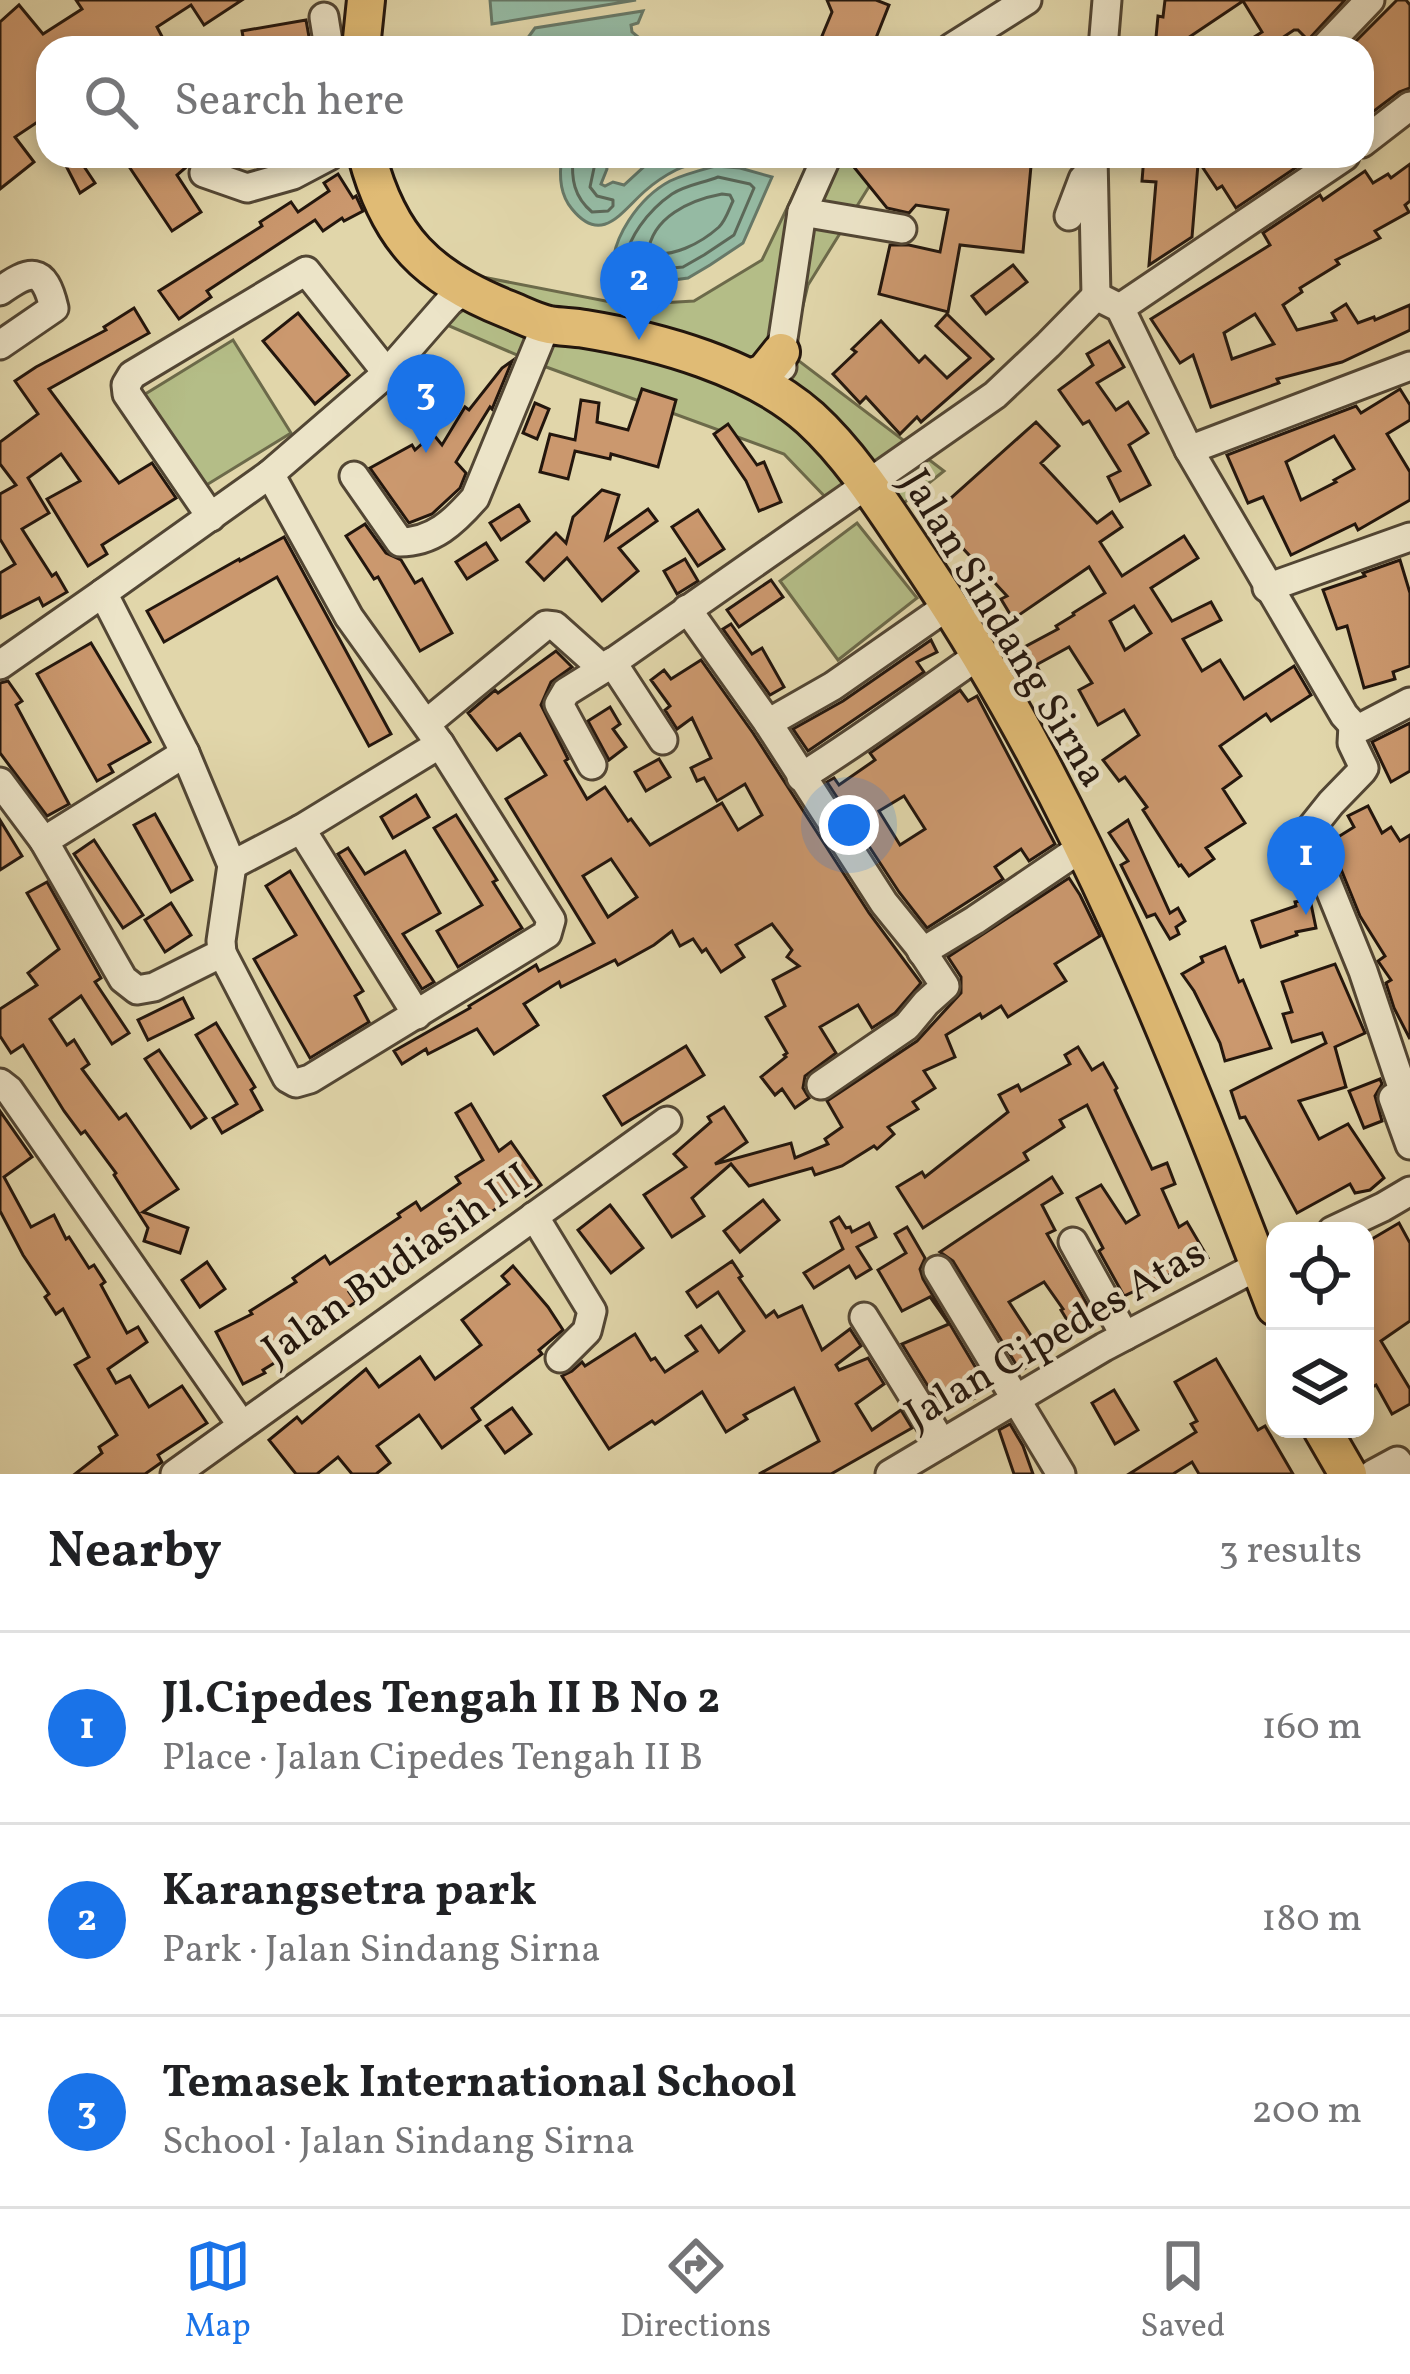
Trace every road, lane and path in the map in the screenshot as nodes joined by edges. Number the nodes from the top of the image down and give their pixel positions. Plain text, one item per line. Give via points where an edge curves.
1 (366, 0) edge
2 (1027, 0) edge
3 (1107, 0) edge
4 (1370, 0) edge
5 (324, 17) dead end
6 (327, 36) edge
7 (363, 36) edge
8 (970, 36) edge
9 (1103, 36) edge
10 (1336, 36) edge
11 (1410, 106) edge
12 (1374, 131) edge
13 (307, 168) edge
14 (370, 168) edge
15 (821, 168) edge
16 (1090, 168) edge
17 (1094, 168) edge
18 (1326, 168) edge
19 (204, 172) dead end
20 (802, 212) junction
21 (1070, 216) dead end
22 (902, 229) dead end
23 (464, 290) junction
24 (0, 291) edge
25 (1108, 302) junction
26 (546, 325) junction
27 (0, 345) edge
28 (781, 352) junction
29 (1410, 366) edge
30 (387, 373) junction
31 (751, 378) junction
32 (798, 409) junction
33 (1189, 450) junction
34 (270, 474) junction
35 (354, 476) dead end
36 (868, 484) junction
37 (211, 517) junction
38 (1410, 537) edge
39 (1267, 588) junction
40 (104, 593) junction
41 (949, 604) junction
42 (687, 609) junction
43 (980, 655) junction
44 (0, 665) edge
45 (607, 665) junction
46 (1410, 702) edge
47 (768, 723) junction
48 (1353, 725) junction
49 (433, 734) junction
50 (663, 740) dead end
51 (185, 753) junction
52 (592, 765) dead end
53 (801, 777) junction
54 (0, 782) edge
55 (301, 829) junction
56 (44, 841) junction
57 (1084, 845) junction
58 (1308, 847) junction
59 (232, 865) junction
60 (922, 952) junction
61 (222, 953) junction
62 (417, 1015) junction
63 (0, 1083) edge
64 (821, 1085) dead end
65 (1410, 1111) edge
66 (667, 1121) dead end
67 (1410, 1145) edge
68 (1410, 1191) edge
69 (534, 1216) junction
70 (1351, 1222) edge
71 (1073, 1242) dead end
72 (1266, 1259) edge
73 (1266, 1262) edge
74 (938, 1270) dead end
75 (864, 1317) dead end
76 (1125, 1336) junction
77 (560, 1358) dead end
78 (1016, 1398) junction
79 (241, 1424) junction
80 (1327, 1438) edge
81 (942, 1443) junction
82 (175, 1474) edge
83 (890, 1474) edge
84 (1060, 1474) edge
85 (1348, 1474) edge
86 (1373, 1474) edge
87 (1407, 1474) edge

1 - 7 main road
2 - 8 street
3 - 9 street
4 - 10 street
5 - 6 street
11 - 12 street
13 - 19 street via 247,188
14 - 23 main road, Jalan Sindang Sirna via 404,240
15 - 20 street
16 - 21 street
17 - 25 street
18 - 25 street
20 - 22 street
20 - 28 street
23 - 26 main road, Jalan Sindang Sirna
23 - 30 street
24 - 27 street via 32,274 55,303
25 - 33 street
25 - 36 street
26 - 31 main road, Jalan Sindang Sirna via 650,342
26 - 35 street via 475,498 456,520 419,542 400,542
28 - 31 main road
28 - 32 street
29 - 33 street
30 - 34 street
30 - 37 street via 306,271 132,375 127,394
31 - 32 main road, Jalan Sindang Sirna
32 - 36 main road, Jalan Sindang Sirna
33 - 39 street
34 - 37 street
34 - 49 street via 349,617
36 - 41 main road, Jalan Sindang Sirna
36 - 42 street
37 - 40 street
38 - 39 street
39 - 48 street
40 - 44 street
40 - 51 street
41 - 43 main road, Jalan Sindang Sirna
41 - 47 street
42 - 45 street
42 - 47 street
43 - 53 street
43 - 57 main road, Jalan Sindang Sirna
45 - 49 street via 546,626
45 - 50 street
45 - 52 street via 559,704
46 - 48 street
47 - 53 street
48 - 58 street via 1364,768 1308,832
49 - 55 street
49 - 62 street via 551,927
51 - 56 street
51 - 59 street
53 - 60 street
54 - 56 street
55 - 59 street
55 - 62 street
56 - 61 street via 123,979 137,990
57 - 60 street
57 - 72 main road, Jalan Sindang Sirna
58 - 65 street via 1363,971
58 - 67 street
59 - 61 street
60 - 64 street via 945,987 908,1026
61 - 62 street via 296,1084
63 - 79 street
66 - 69 street, Jalan Budiasih III
68 - 70 street
69 - 77 street via 592,1311 587,1331
69 - 79 street, Jalan Budiasih III
71 - 76 street
73 - 76 street, Jalan Cipedes Atas
74 - 78 street
75 - 81 street
76 - 78 street, Jalan Cipedes Atas
78 - 81 street, Jalan Cipedes Atas
78 - 84 street
79 - 82 street, Jalan Budiasih III
80 - 85 main road
81 - 83 street, Jalan Cipedes Atas
86 - 87 street via 1397,1461

